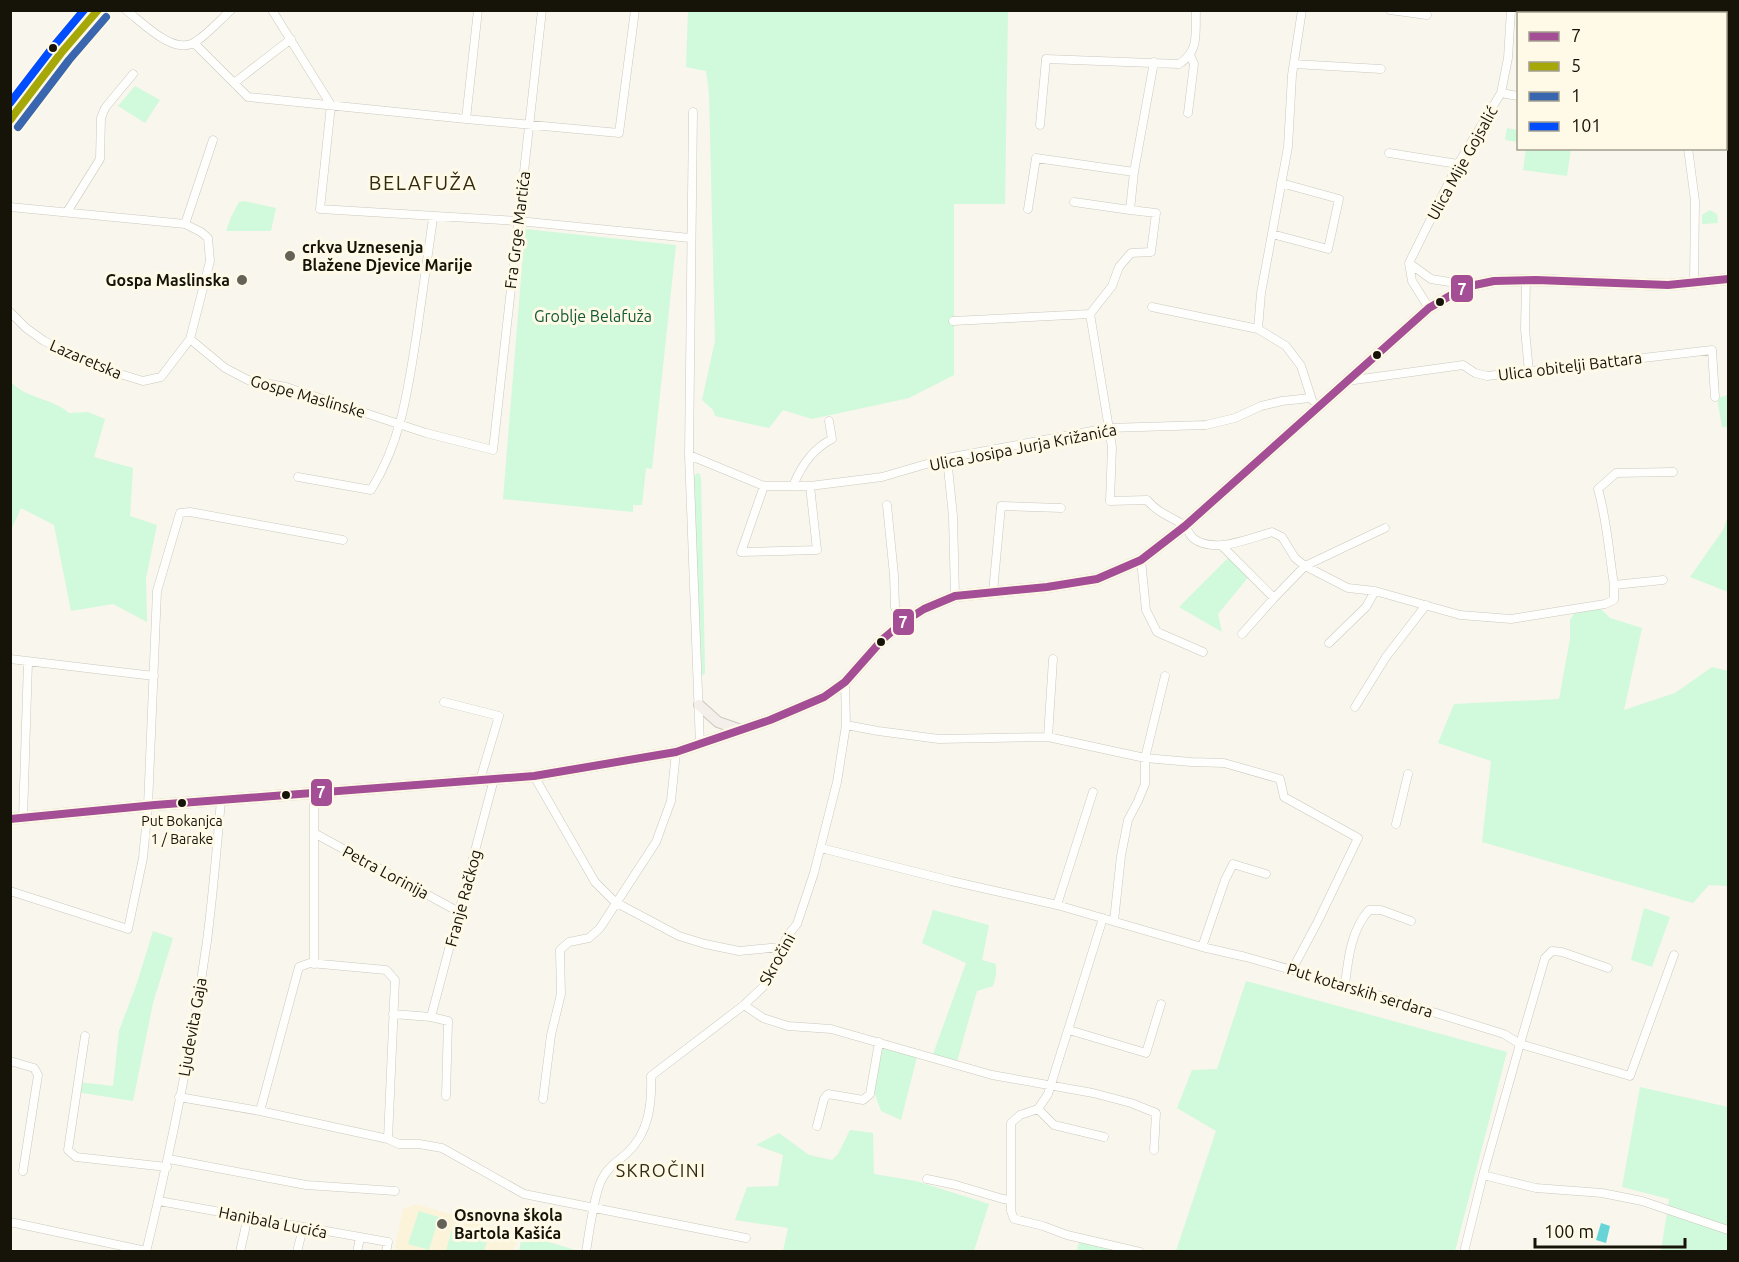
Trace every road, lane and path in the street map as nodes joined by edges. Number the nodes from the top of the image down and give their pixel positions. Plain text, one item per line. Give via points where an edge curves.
1 (98, 10) edge
2 (126, 10) edge
3 (231, 10) edge
4 (273, 10) edge
5 (478, 10) edge
6 (542, 10) edge
7 (635, 10) edge
8 (1196, 10) edge
9 (1302, 10) edge
10 (1390, 10) edge
11 (1511, 10) edge
12 (1427, 15) dead end
13 (291, 39) junction
14 (195, 43) junction
15 (1191, 57) junction
16 (1154, 62) junction
17 (1294, 63) junction
18 (1381, 69) dead end
19 (133, 74) dead end
20 (234, 83) junction
21 (1501, 93) junction
22 (1517, 96) edge
23 (331, 105) junction
24 (693, 112) dead end
25 (1188, 112) dead end
26 (466, 119) junction
27 (10, 122) edge
28 (530, 125) junction
29 (1040, 125) dead end
30 (213, 140) dead end
31 (1688, 150) edge
32 (1389, 153) dead end
33 (1458, 164) junction
34 (1134, 172) junction
35 (1281, 183) junction
36 (1074, 202) dead end
37 (10, 207) edge
38 (1028, 209) dead end
39 (1130, 210) junction
40 (67, 212) junction
41 (433, 218) junction
42 (518, 221) junction
43 (184, 224) junction
44 (1272, 234) junction
45 (690, 238) junction
46 (1409, 263) junction
47 (1728, 279) edge
48 (1526, 280) junction
49 (1694, 282) junction
50 (1465, 287) junction
51 (1152, 307) dead end
52 (1429, 308) junction
53 (10, 312) edge
54 (1090, 314) junction
55 (953, 321) dead end
56 (1258, 329) junction
57 (190, 339) junction
58 (1529, 372) junction
59 (1347, 381) junction
60 (1715, 397) dead end
61 (1310, 398) junction
62 (1319, 407) junction
63 (829, 421) dead end
64 (401, 424) junction
65 (1108, 429) junction
66 (493, 450) joint
67 (689, 455) junction
68 (947, 458) junction
69 (1673, 472) dead end
70 (297, 477) dead end
71 (764, 486) junction
72 (793, 486) junction
73 (810, 486) junction
74 (887, 505) dead end
75 (1062, 508) dead end
76 (1185, 526) junction
77 (1385, 528) dead end
78 (343, 540) dead end
79 (1221, 545) junction
80 (1141, 560) junction
81 (1305, 566) junction
82 (1663, 580) dead end
83 (1614, 585) junction
84 (1375, 591) junction
85 (993, 592) junction
86 (955, 596) junction
87 (1274, 598) junction
88 (1426, 604) junction
89 (902, 622) junction
90 (1242, 634) dead end
91 (1329, 643) dead end
92 (1203, 652) dead end
93 (10, 659) edge
94 (1053, 659) dead end
95 (28, 662) junction
96 (154, 676) junction
97 (1165, 676) dead end
98 (845, 682) junction
99 (444, 702) dead end
100 (699, 705) junction
101 (1355, 707) dead end
102 (846, 725) junction
103 (741, 730) junction
104 (1048, 737) junction
105 (700, 745) junction
106 (676, 752) junction
107 (1144, 758) junction
108 (1408, 774) dead end
109 (534, 776) junction
110 (494, 779) junction
111 (480, 780) junction
112 (1093, 792) dead end
113 (314, 793) junction
114 (221, 800) junction
115 (148, 806) junction
116 (23, 818) junction
117 (10, 819) edge
118 (1396, 824) dead end
119 (314, 833) junction
120 (821, 848) junction
121 (1266, 874) dead end
122 (10, 891) edge
123 (615, 902) junction
124 (1057, 905) junction
125 (459, 912) junction
126 (1103, 918) junction
127 (1114, 921) junction
128 (1411, 921) dead end
129 (781, 947) junction
130 (1202, 947) junction
131 (1674, 955) dead end
132 (314, 964) junction
133 (1608, 968) dead end
134 (1293, 970) junction
135 (1345, 985) junction
136 (1161, 1004) dead end
137 (744, 1005) junction
138 (393, 1014) junction
139 (431, 1017) junction
140 (1069, 1030) junction
141 (85, 1036) dead end
142 (879, 1042) junction
143 (1520, 1044) junction
144 (10, 1061) edge
145 (1050, 1085) junction
146 (446, 1096) dead end
147 (179, 1097) junction
148 (543, 1099) dead end
149 (1038, 1109) junction
150 (260, 1111) junction
151 (817, 1126) dead end
152 (1104, 1137) dead end
153 (388, 1139) junction
154 (1154, 1150) dead end
155 (169, 1158) junction
156 (167, 1167) junction
157 (22, 1171) dead end
158 (1483, 1175) junction
159 (927, 1179) dead end
160 (395, 1191) dead end
161 (1010, 1200) junction
162 (159, 1201) junction
163 (595, 1208) junction
164 (248, 1216) junction
165 (10, 1222) edge
166 (303, 1228) junction
167 (1728, 1230) edge
168 (360, 1238) junction
169 (746, 1238) dead end
170 (146, 1251) edge
171 (240, 1251) edge
172 (297, 1251) edge
173 (357, 1251) edge
174 (386, 1251) edge
175 (586, 1251) edge
176 (1140, 1251) edge
177 (1464, 1251) edge

1 - 27 main road
2 - 14 street via 171,44 183,47
3 - 14 street
4 - 13 street
5 - 26 street
6 - 28 street, Fra Grge Martića
7 - 28 street via 619,133
8 - 15 street
9 - 17 street
10 - 12 street
11 - 21 street, Ulica Mije Gojsalić
13 - 20 street
13 - 23 street
14 - 20 street
15 - 16 street via 1179,64
15 - 25 street via 1194,64
16 - 29 street via 1047,59
16 - 34 street
17 - 18 street
17 - 35 street via 1288,147
19 - 40 street via 105,108 101,118 100,159
20 - 23 street via 248,97
21 - 22 street
21 - 33 street, Ulica Mije Gojsalić
23 - 26 street
23 - 41 street via 320,209
24 - 45 street
26 - 28 street
28 - 42 street, Fra Grge Martića
30 - 43 street
31 - 49 street via 1695,201
32 - 33 street
33 - 46 street, Ulica Mije Gojsalić
34 - 38 street via 1036,158
34 - 39 street
35 - 44 street
35 - 44 street via 1339,199 1328,249
36 - 39 street
37 - 40 street
39 - 54 street via 1156,213 1151,252 1131,253
40 - 43 street
41 - 42 street
41 - 64 street
42 - 45 street
42 - 66 street, Fra Grge Martića
43 - 57 street via 201,232 210,246 210,261
44 - 56 street
45 - 67 street
46 - 50 street via 1431,279
46 - 52 street via 1412,281
47 - 49 main road
48 - 49 main road via 1668,285
48 - 50 main road
48 - 58 street
50 - 52 main road
51 - 56 street
52 - 59 main road
53 - 57 street, Lazaretska via 44,341 107,370 143,381 161,376
54 - 55 street
54 - 65 street
56 - 61 street via 1286,346 1300,366
57 - 64 street, Gospe Maslinske via 225,368 248,380 286,387
58 - 59 street, Ulica obitelji Battara via 1487,376 1463,365
58 - 60 street, Ulica obitelji Battara via 1712,350
59 - 62 main road
61 - 62 street
61 - 65 street, Ulica Josipa Jurja Križanića via 1261,406 1206,425
62 - 76 main road
63 - 72 street via 832,439 808,458
64 - 66 street, Gospe Maslinske
64 - 70 street via 371,490
65 - 68 street, Ulica Josipa Jurja Križanića
65 - 76 street via 1112,447 1110,501 1147,500 1155,510
67 - 71 street, Ulica Josipa Jurja Križanića
67 - 100 street
68 - 73 street, Ulica Josipa Jurja Križanića via 882,477
68 - 86 street
69 - 83 street via 1616,473 1598,489
71 - 72 street, Ulica Josipa Jurja Križanića
71 - 73 street via 741,552 817,550
72 - 73 street, Ulica Josipa Jurja Križanića
74 - 89 street via 895,607
75 - 85 street via 1001,506
76 - 79 street via 1193,538
76 - 80 main road
77 - 81 street
78 - 96 street via 180,513 157,591
79 - 81 street via 1272,531 1282,537
79 - 87 street
80 - 85 main road via 1097,579
80 - 92 street via 1146,609 1157,632
81 - 84 street via 1348,588
81 - 87 street
82 - 83 street
83 - 88 street via 1614,600 1605,604 1511,619 1460,615
84 - 88 street
84 - 91 street via 1366,607
85 - 86 main road
86 - 89 main road
87 - 90 street
88 - 101 street
89 - 98 main road
93 - 95 street
94 - 104 street
95 - 96 street
95 - 116 street
96 - 115 street
97 - 107 street
98 - 102 street, Skročini
98 - 103 main road via 824,697
99 - 111 street via 499,716
100 - 103 main road via 718,722
100 - 105 street
102 - 104 street via 939,739
102 - 120 street, Skročini
103 - 105 main road
104 - 107 street
105 - 106 main road
106 - 109 main road
106 - 123 street via 671,801 656,842
107 - 127 street via 1145,784 1128,820 1120,856
107 - 134 street via 1224,763 1280,778 1284,796 1358,838
108 - 118 street
109 - 110 main road
109 - 123 street via 595,882
110 - 111 main road
110 - 125 street, Franje Račkog
111 - 113 main road
112 - 124 street
113 - 114 main road
113 - 119 street
114 - 115 main road
114 - 147 street, Ljudevita Gaja via 207,942
115 - 116 main road
115 - 122 street via 143,858 128,929
116 - 117 main road
119 - 125 street, Petra Lorinija
119 - 132 street
120 - 124 street, Put kotarskih serdara
120 - 129 street, Skročini via 804,909
121 - 130 street via 1233,864
123 - 129 street via 679,936 705,944 739,951
123 - 148 street via 600,928 589,938 569,942 560,950 561,994
124 - 126 street, Put kotarskih serdara
125 - 139 street, Franje Račkog
126 - 127 street, Put kotarskih serdara
126 - 140 street
127 - 130 street, Put kotarskih serdara
128 - 135 street via 1370,910 1362,918 1349,952
129 - 137 street, Skročini via 763,987
130 - 134 street, Put kotarskih serdara
131 - 143 street, Put kotarskih serdara via 1630,1076
132 - 138 street via 386,970 395,980
132 - 150 street via 299,967
133 - 143 street via 1552,951 1545,958
134 - 135 street, Put kotarskih serdara
135 - 143 street, Put kotarskih serdara via 1504,1034
136 - 140 street via 1146,1053
137 - 142 street via 763,1018 788,1026 831,1029
137 - 163 street, Skročini via 651,1076 645,1127 638,1142 607,1170 600,1182
138 - 139 street
138 - 153 street
139 - 146 street via 448,1021
140 - 145 street
141 - 156 street via 68,1150 76,1157
142 - 145 street via 992,1074
142 - 151 street via 870,1094 863,1100 828,1094
143 - 158 street
144 - 157 street via 34,1068 38,1075
145 - 149 street
145 - 154 street via 1131,1103 1156,1113
147 - 150 street
147 - 155 street, Ljudevita Gaja
149 - 152 street via 1054,1125
149 - 161 street via 1011,1123
150 - 153 street
153 - 163 street via 399,1144 442,1148 524,1194
155 - 156 street, Ljudevita Gaja
155 - 160 street via 306,1185
156 - 162 street, Ljudevita Gaja
158 - 167 street via 1536,1188 1602,1193 1642,1201
158 - 177 street
159 - 161 street
161 - 176 street via 1014,1219
162 - 164 street, Hanibala Lucića
162 - 170 street, Ljudevita Gaja
163 - 169 street
163 - 175 street, Skročini
164 - 166 street, Hanibala Lucića
164 - 171 street
165 - 170 street
166 - 168 street, Hanibala Lucića
166 - 172 street
168 - 173 street
168 - 174 street, Hanibala Lucića via 388,1242

